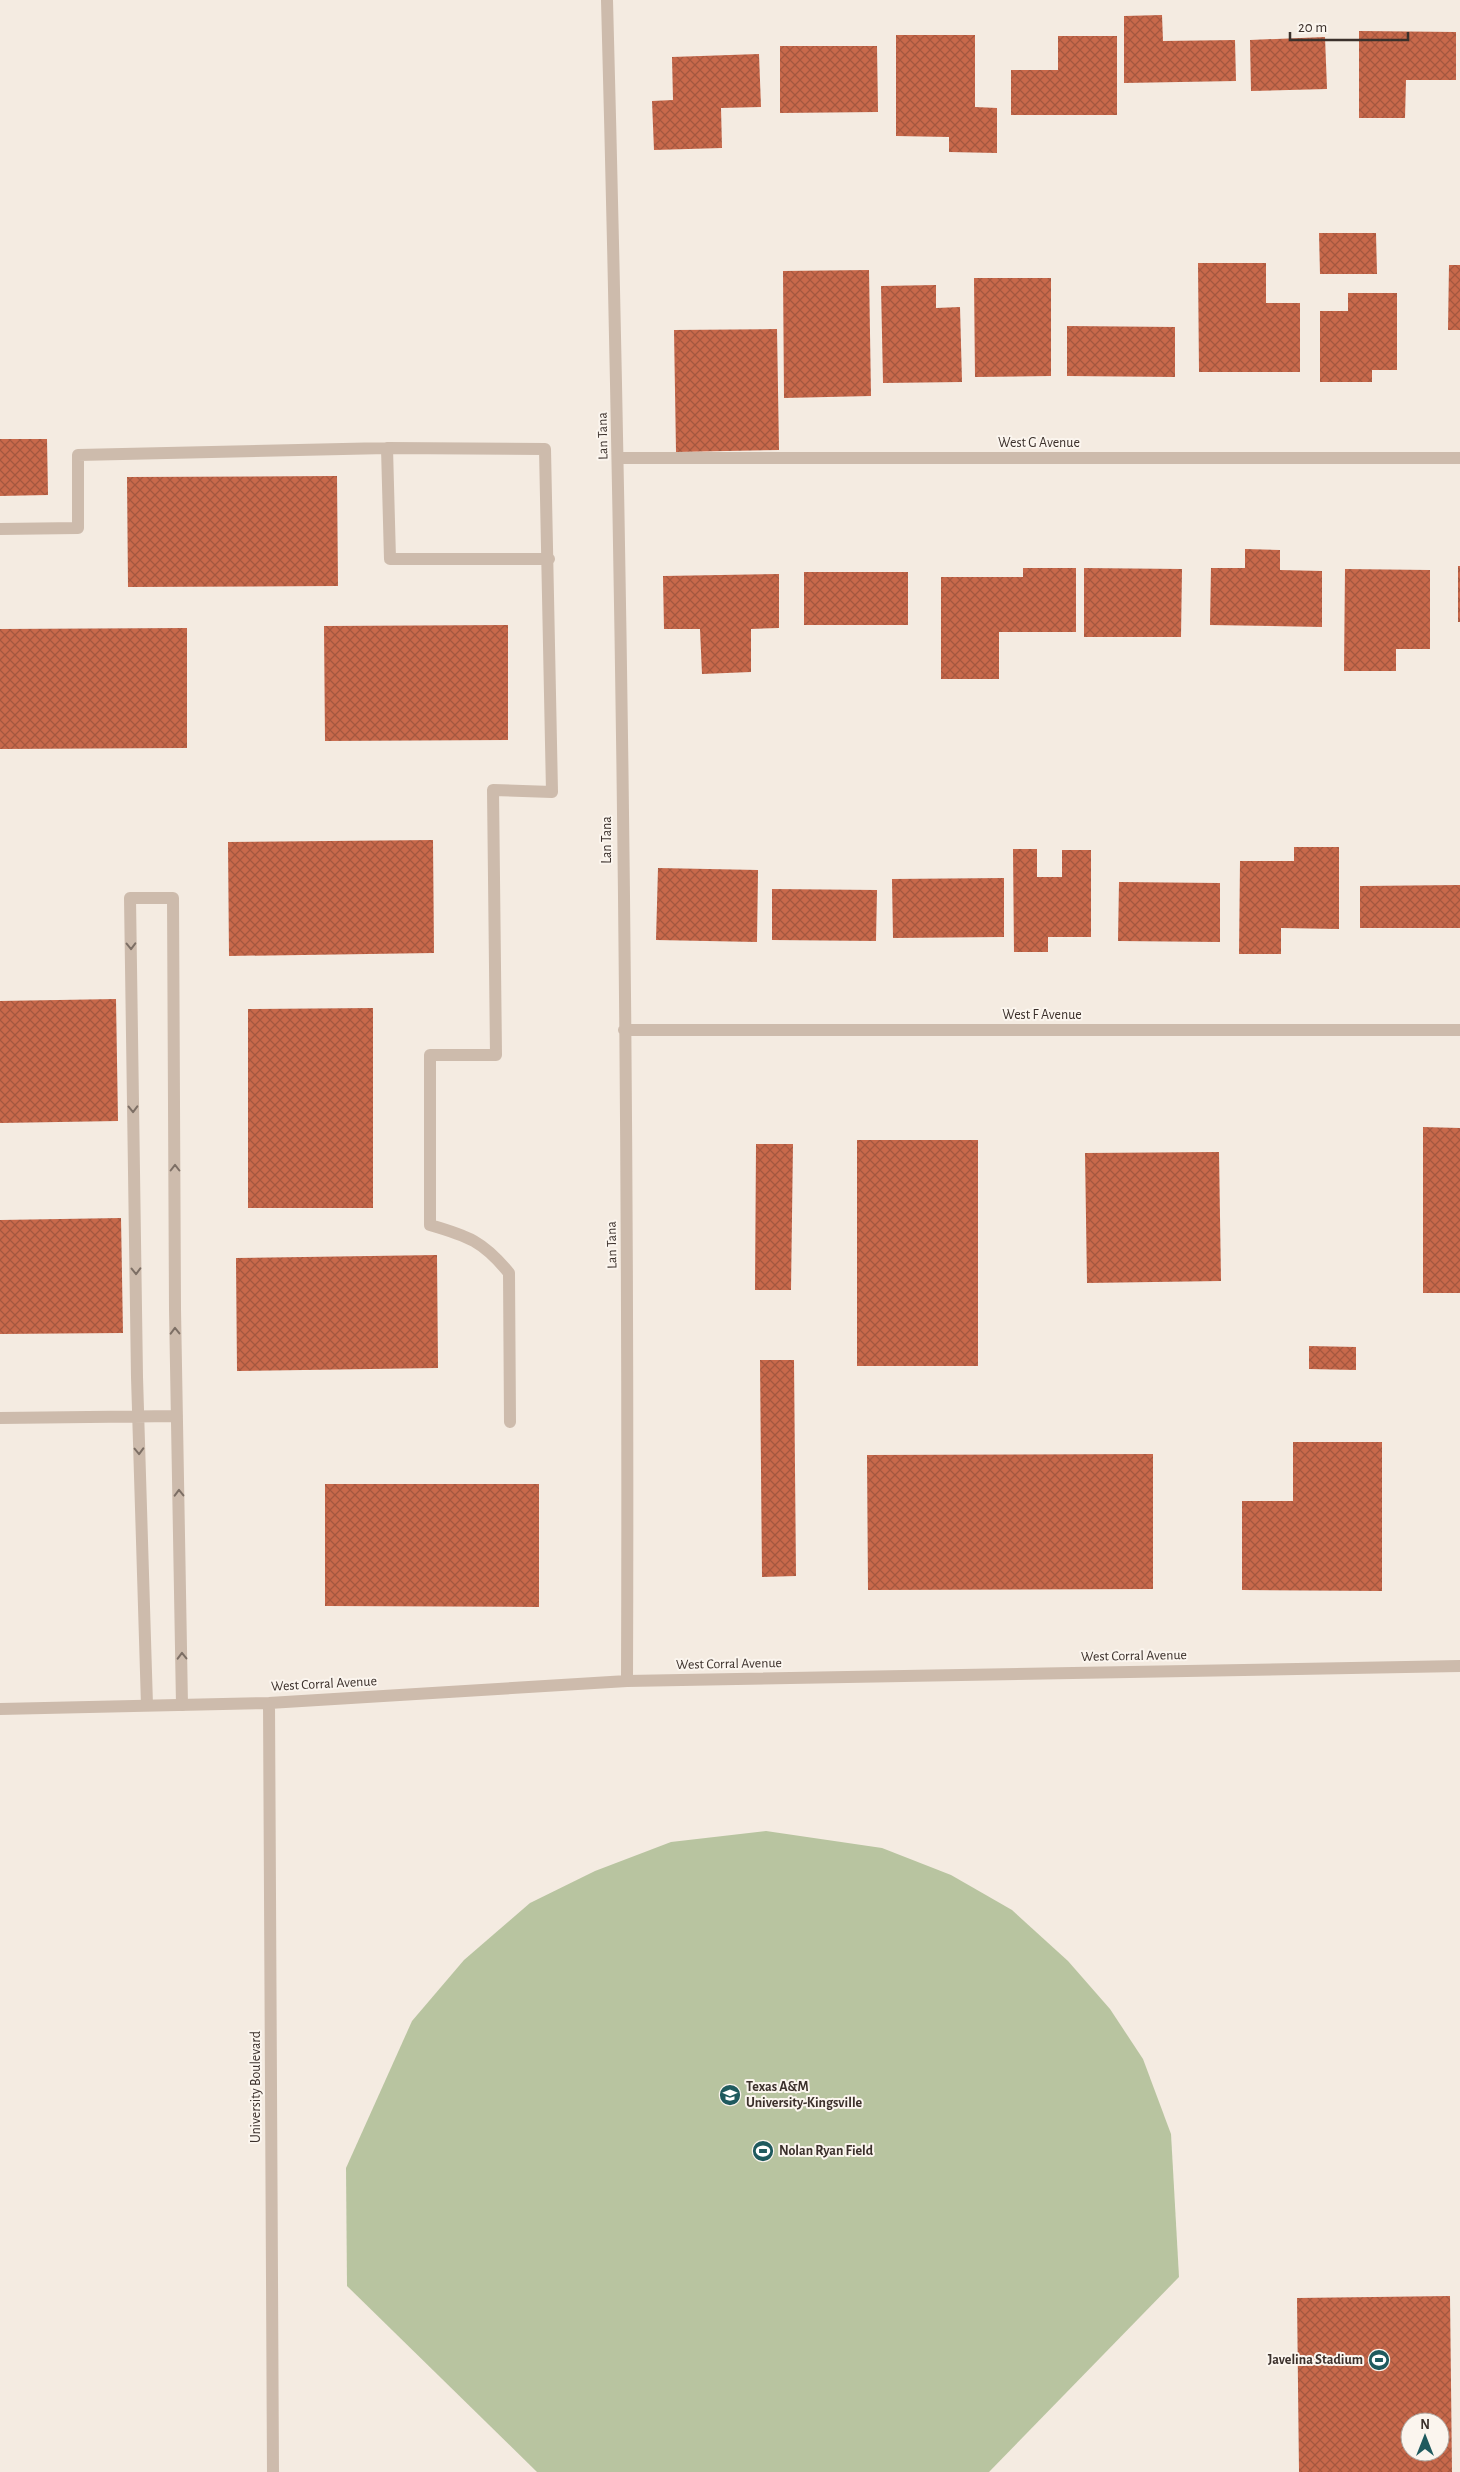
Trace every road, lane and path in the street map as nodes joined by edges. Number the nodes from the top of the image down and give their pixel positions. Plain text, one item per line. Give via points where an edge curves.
1 (607, 0) edge
2 (387, 448) junction
3 (619, 458) junction
4 (1460, 458) edge
5 (0, 529) edge
6 (549, 559) junction
7 (624, 1030) junction
8 (1460, 1030) edge
9 (138, 1416) junction
10 (177, 1416) junction
11 (0, 1418) edge
12 (510, 1422) dead end
13 (1460, 1666) edge
14 (627, 1681) junction
15 (269, 1703) junction
16 (147, 1705) junction
17 (182, 1705) junction
18 (0, 1709) edge
19 (273, 2472) edge

1 - 3 street, Lan Tana
2 - 5 street via 78,455 78,528
2 - 6 street via 545,449
2 - 6 street via 390,559
3 - 4 street, West G Avenue
3 - 7 street, Lan Tana
6 - 12 street via 552,792 493,790 496,1055 430,1055 430,1226 469,1236 494,1254 509,1274
7 - 8 street, West F Avenue
7 - 14 street, Lan Tana via 628,1287
9 - 10 street
10 -> 9 street via 173,898 130,898
9 - 11 street
9 -> 16 street
17 -> 10 street
13 - 14 street, West Corral Avenue
14 - 15 street, West Corral Avenue
15 - 17 street, West Corral Avenue
15 - 19 street, University Boulevard
16 - 17 street, West Corral Avenue
16 - 18 street, West Corral Avenue

